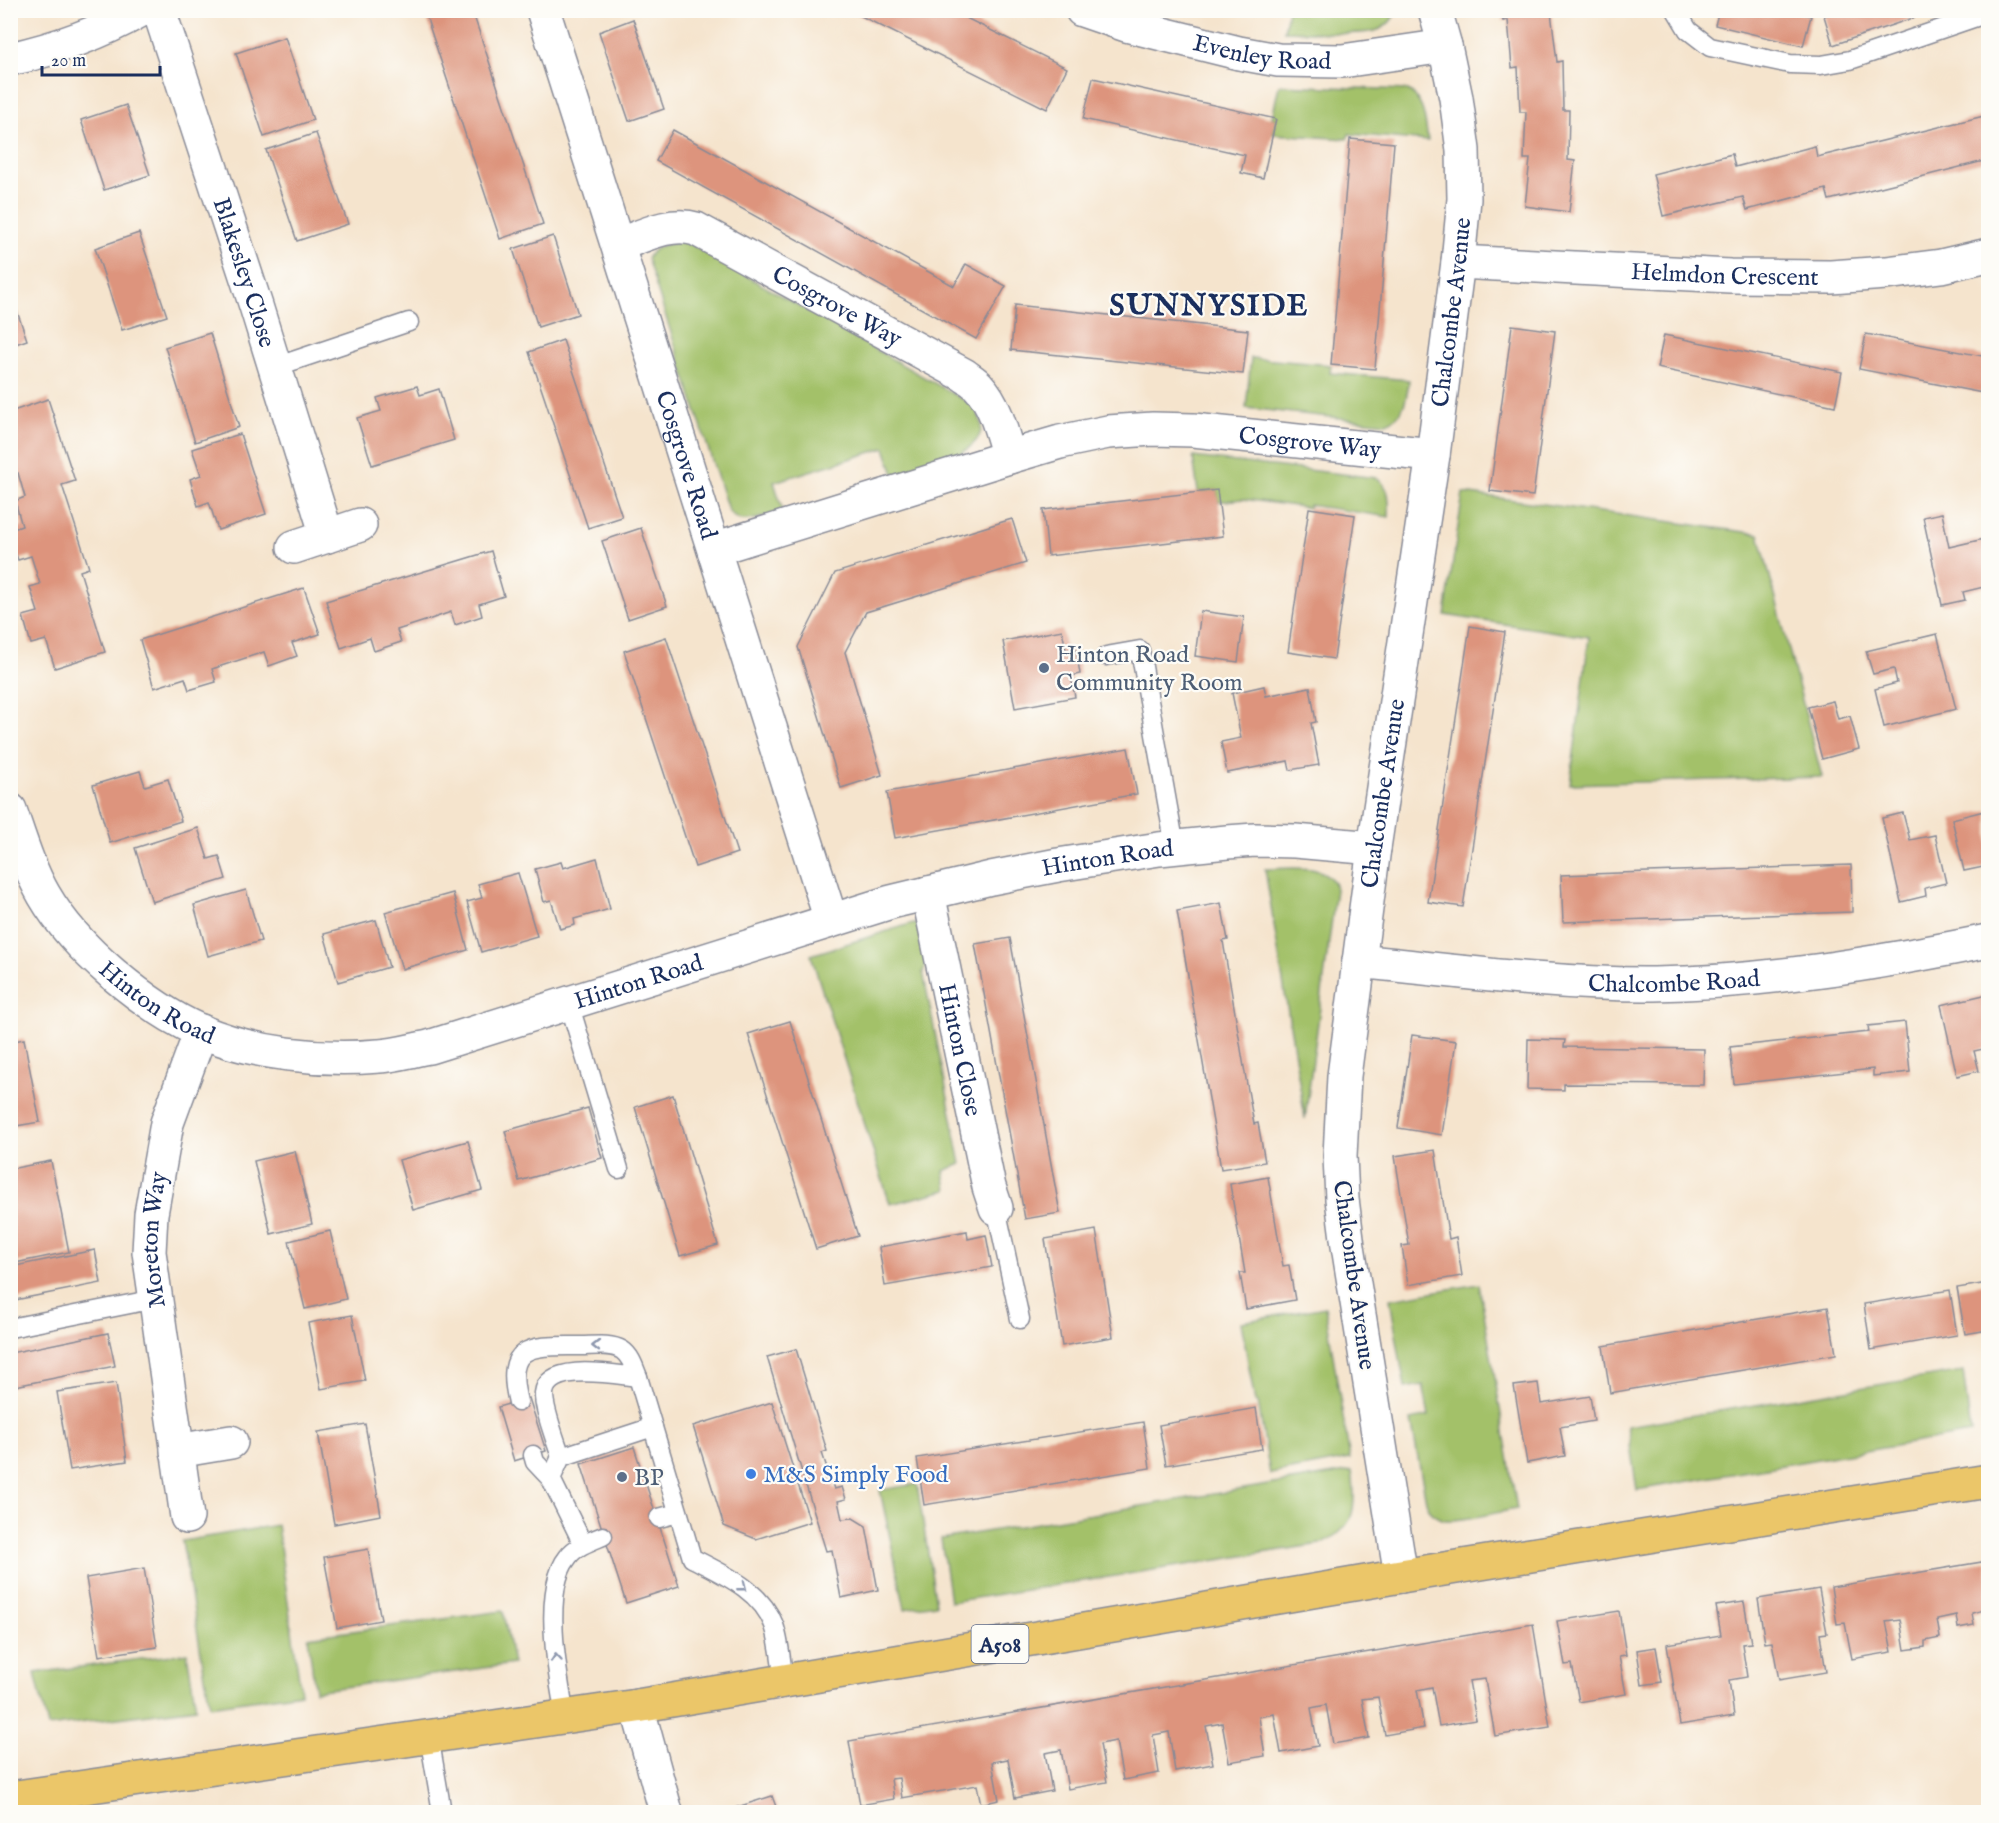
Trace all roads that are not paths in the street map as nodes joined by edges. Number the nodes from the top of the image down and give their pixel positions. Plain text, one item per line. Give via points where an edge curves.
1 (141, 10) edge
2 (159, 10) edge
3 (543, 10) edge
4 (1082, 10) edge
5 (1435, 10) edge
6 (1676, 10) edge
7 (1989, 13) edge
8 (1445, 46) junction
9 (10, 59) edge
10 (618, 245) junction
11 (1989, 255) edge
12 (1458, 262) junction
13 (409, 322) dead end
14 (274, 366) junction
15 (1433, 455) junction
16 (1009, 457) junction
17 (360, 525) dead end
18 (327, 536) junction
19 (294, 547) dead end
20 (714, 549) junction
21 (1106, 656) dead end
22 (10, 810) edge
23 (1175, 847) junction
24 (1374, 848) junction
25 (928, 893) junction
26 (831, 920) junction
27 (1989, 942) edge
28 (1359, 961) junction
29 (569, 1003) junction
30 (201, 1031) junction
31 (619, 1169) dead end
32 (996, 1208) joint
33 (155, 1299) junction
34 (1020, 1319) dead end
35 (10, 1328) edge
36 (638, 1377) junction
37 (518, 1402) dead end
38 (653, 1427) junction
39 (231, 1442) dead end
40 (177, 1451) junction
41 (533, 1455) dead end
42 (561, 1457) junction
43 (551, 1479) junction
44 (1989, 1480) edge
45 (678, 1513) junction
46 (187, 1517) dead end
47 (658, 1518) dead end
48 (603, 1536) dead end
49 (583, 1544) junction
50 (1401, 1576) junction
51 (784, 1681) junction
52 (638, 1706) junction
53 (564, 1716) junction
54 (429, 1736) junction
55 (10, 1798) edge
56 (442, 1812) edge
57 (666, 1812) edge

1 - 9 street via 77,40
2 - 14 street, Blakesley Close
3 - 10 street, Cosgrove Road
4 - 8 street, Evenley Road via 1126,25 1278,60 1342,61
5 - 8 street, Chalcombe Avenue
6 - 7 lane via 1688,30 1710,47 1790,64 1821,65 1850,60
8 - 12 street, Chalcombe Avenue via 1463,150 1464,199
10 - 16 street, Cosgrove Way via 670,226 696,229 964,375 988,399
10 - 20 street, Cosgrove Road
11 - 12 street, Helmdon Crescent via 1941,266 1831,277 1730,276
12 - 15 street, Chalcombe Avenue
13 - 14 lane
14 - 18 street, Blakesley Close
15 - 16 street, Cosgrove Way via 1153,429 1108,432
15 - 24 street, Chalcombe Avenue
16 - 20 street, Cosgrove Way
17 - 18 street
18 - 19 street
20 - 26 street, Cosgrove Road
21 - 23 lane via 1140,650
22 - 30 street, Hinton Road via 44,894 85,950 131,990 166,1014
23 - 24 street, Hinton Road via 1255,840
23 - 25 street, Hinton Road via 1058,865
24 - 28 street, Chalcombe Avenue
25 - 26 street, Hinton Road
25 - 32 street, Hinton Close
26 - 29 street, Hinton Road
27 - 28 street, Chalcombe Road via 1854,966 1655,984 1481,974
28 - 50 street, Chalcombe Avenue via 1341,1116 1342,1199
29 - 30 street, Hinton Road via 429,1047 381,1056 332,1058 281,1053
29 - 31 lane
30 - 33 street, Moreton Way via 167,1123 153,1203 148,1252
32 - 34 lane
33 - 35 lane
33 - 40 street, Moreton Way
36 -> 37 lane via 632,1360 611,1346 540,1346 526,1351 515,1362
36 - 38 lane
36 - 42 lane via 588,1372 562,1375 547,1384 546,1406
38 - 42 lane
38 - 45 lane
39 - 40 street
40 - 46 street, Moreton Way
41 - 43 lane
42 - 43 lane
43 - 49 lane
44 - 50 highway, A508
45 - 47 lane
45 -> 51 lane via 692,1558 728,1576 757,1598 769,1614
48 - 49 lane
53 -> 49 lane via 554,1640 555,1596 558,1573 568,1556
50 - 51 highway, A508
51 - 52 highway, A508
52 - 53 highway, A508
52 - 57 street
53 - 54 highway, A508
54 - 55 highway, A508
54 - 56 lane

